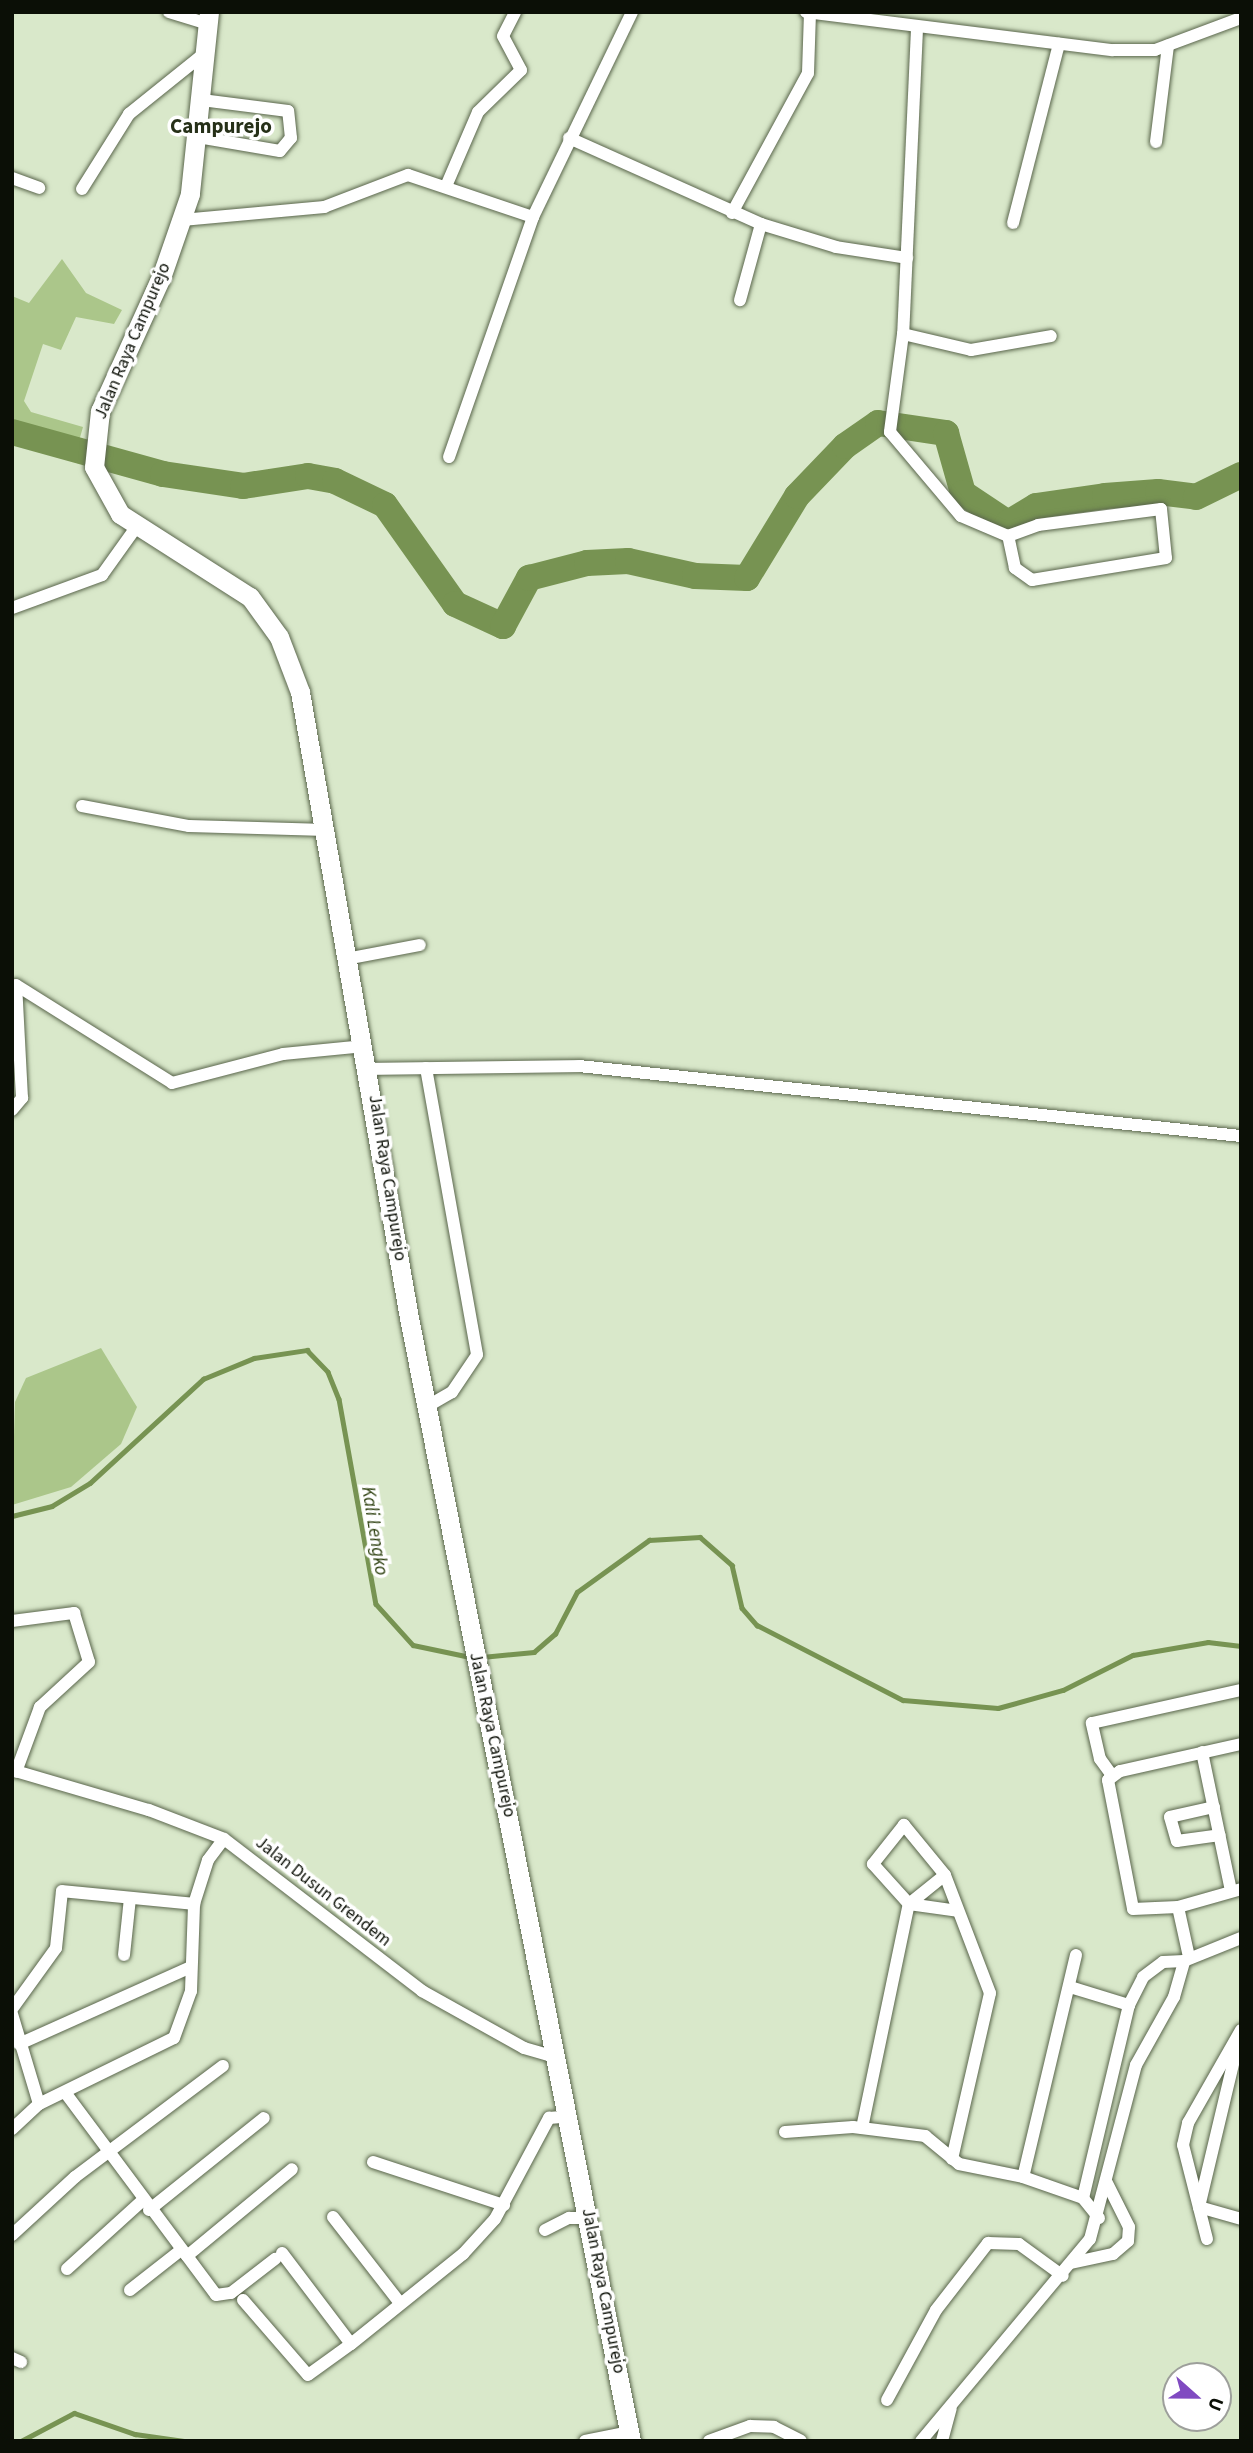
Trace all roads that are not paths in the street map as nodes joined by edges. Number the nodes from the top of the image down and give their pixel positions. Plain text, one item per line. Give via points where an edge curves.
1 (169, 12) edge
2 (515, 12) edge
3 (632, 12) edge
4 (808, 13) edge
5 (209, 18) edge
6 (1241, 18) edge
7 (917, 29) junction
8 (1059, 44) junction
9 (1168, 46) junction
10 (208, 51) junction
11 (202, 100) junction
12 (198, 137) junction
13 (569, 138) junction
14 (1156, 142) dead end
15 (12, 178) edge
16 (447, 184) junction
17 (39, 188) dead end
18 (82, 189) dead end
19 (732, 212) junction
20 (533, 217) junction
21 (182, 220) junction
22 (1013, 223) dead end
23 (761, 224) junction
24 (907, 258) junction
25 (740, 300) dead end
26 (903, 334) junction
27 (1051, 336) dead end
28 (449, 457) dead end
29 (137, 526) junction
30 (1007, 536) junction
31 (12, 608) edge
32 (82, 806) dead end
33 (326, 830) junction
34 (420, 945) dead end
35 (351, 958) junction
36 (14, 985) edge
37 (365, 1046) junction
38 (426, 1068) junction
39 (369, 1069) junction
40 (12, 1110) edge
41 (1241, 1136) edge
42 (428, 1406) junction
43 (12, 1621) edge
44 (1241, 1690) edge
45 (1241, 1744) edge
46 (1202, 1752) junction
47 (14, 1771) edge
48 (1111, 1774) junction
49 (1214, 1807) junction
50 (1220, 1835) junction
51 (223, 1839) junction
52 (945, 1875) junction
53 (1236, 1890) edge
54 (130, 1898) junction
55 (194, 1904) junction
56 (909, 1904) junction
57 (1178, 1907) junction
58 (958, 1911) junction
59 (1241, 1938) edge
60 (124, 1955) dead end
61 (1076, 1955) dead end
62 (1187, 1959) junction
63 (189, 1968) junction
64 (1070, 1987) junction
65 (1129, 2005) junction
66 (12, 2008) edge
67 (12, 2014) edge
68 (1241, 2031) edge
69 (19, 2044) junction
70 (559, 2058) junction
71 (223, 2066) dead end
72 (67, 2095) junction
73 (39, 2104) junction
74 (570, 2116) junction
75 (264, 2118) dead end
76 (1103, 2118) junction
77 (1118, 2126) junction
78 (862, 2128) junction
79 (12, 2129) edge
80 (785, 2132) dead end
81 (109, 2156) junction
82 (952, 2159) junction
83 (373, 2162) dead end
84 (292, 2169) dead end
85 (1023, 2176) junction
86 (1106, 2181) junction
87 (1083, 2198) junction
88 (146, 2205) junction
89 (504, 2205) junction
90 (1199, 2207) junction
91 (333, 2217) dead end
92 (589, 2218) junction
93 (1099, 2218) junction
94 (1241, 2219) edge
95 (545, 2230) dead end
96 (12, 2235) edge
97 (1207, 2239) dead end
98 (184, 2253) junction
99 (1071, 2263) junction
100 (67, 2269) dead end
101 (1063, 2276) junction
102 (130, 2290) dead end
103 (243, 2301) dead end
104 (400, 2303) junction
105 (351, 2344) junction
106 (887, 2400) dead end
107 (952, 2405) junction
108 (630, 2436) edge
109 (584, 2441) edge
110 (709, 2441) edge
111 (801, 2441) edge
112 (921, 2441) edge
113 (942, 2441) edge

1 - 5 street
2 - 16 street via 503,36 521,70 478,112
3 - 13 street
4 - 7 street
4 - 19 street via 808,73
5 - 10 main road, Jalan Raya Campurejo
6 - 9 street
7 - 8 street
7 - 24 street
8 - 9 street
8 - 22 street
9 - 14 street
10 - 11 main road, Jalan Raya Campurejo
10 - 18 street via 130,114
11 - 12 main road, Jalan Raya Campurejo
11 - 12 street via 288,111 291,138 281,151
12 - 21 main road, Jalan Raya Campurejo
13 - 19 street
13 - 20 street
15 - 17 street
16 - 20 street
16 - 21 street via 408,175 324,207
19 - 23 street
20 - 28 street
21 - 29 main road, Jalan Raya Campurejo via 100,411 93,444 94,467 103,492
23 - 24 street via 836,247
23 - 25 street
24 - 26 street
26 - 27 street via 971,350
26 - 30 street via 890,432 961,516
29 - 31 street via 102,575
29 - 33 main road, Jalan Raya Campurejo via 211,568 266,615 300,692
30 - 30 street via 1038,525 1161,509 1166,558 1032,579 1015,568
32 - 33 street via 189,826
33 - 35 main road, Jalan Raya Campurejo
34 - 35 street
35 - 37 main road, Jalan Raya Campurejo
36 - 37 street via 172,1083 283,1054
36 - 40 street via 22,1098
37 - 39 main road, Jalan Raya Campurejo
38 - 39 street
38 - 41 street via 579,1066
38 - 42 street via 477,1355 452,1392
39 - 42 main road, Jalan Raya Campurejo
42 - 70 main road, Jalan Raya Campurejo
43 - 47 street via 74,1613 89,1662 40,1707
44 - 48 street via 1093,1723 1100,1759
45 - 46 street
46 - 48 street
46 - 49 street
47 - 51 street, Jalan Dusun Grendem via 149,1810
48 - 57 street via 1133,1909
49 - 50 street
49 - 50 street via 1170,1817 1177,1842
50 - 53 street
51 - 55 street via 208,1860
51 - 70 street, Jalan Dusun Grendem via 422,1991 524,2048
52 - 56 street
52 - 56 street via 904,1825 873,1864
52 - 58 street
53 - 57 street
54 - 55 street
54 - 60 street
54 - 66 street via 62,1891 56,1948
55 - 63 street
56 - 58 street
56 - 78 street
57 - 62 street
58 - 82 street via 990,1993
59 - 62 street
61 - 64 street
62 - 65 street via 1163,1962 1143,1977
62 - 77 street via 1174,1997 1136,2065
63 - 69 street
63 - 72 street via 188,2003 174,2038
64 - 65 street
64 - 85 street
65 - 76 street
67 - 69 street
68 - 90 street
68 - 90 street via 1188,2123 1182,2161
69 - 73 street
70 - 74 main road, Jalan Raya Campurejo
71 - 81 street
72 - 73 street
72 - 81 street
73 - 79 street
74 - 89 street via 549,2118
74 - 92 main road, Jalan Raya Campurejo
75 - 88 street
76 - 77 street
76 - 87 street
77 - 86 street
78 - 80 street
78 - 82 street via 925,2136
81 - 88 street
81 - 96 street
82 - 85 street
83 - 89 street
84 - 98 street
85 - 87 street
86 - 93 street
86 - 99 street via 1129,2227 1128,2241 1113,2254
87 - 93 street
88 - 98 street
88 - 100 street
89 - 104 street via 463,2254
90 - 94 street
90 - 97 street
91 - 104 street
92 - 95 street via 569,2218
92 - 108 main road, Jalan Raya Campurejo
93 - 99 street
98 - 102 street
98 - 105 street via 223,2296 278,2256
99 - 101 street
101 - 106 street via 1019,2244 988,2243 936,2310
101 - 107 street
103 - 105 street via 309,2375
104 - 105 street
107 - 112 street
107 - 113 street
108 - 109 street
110 - 111 street via 750,2426 774,2427

